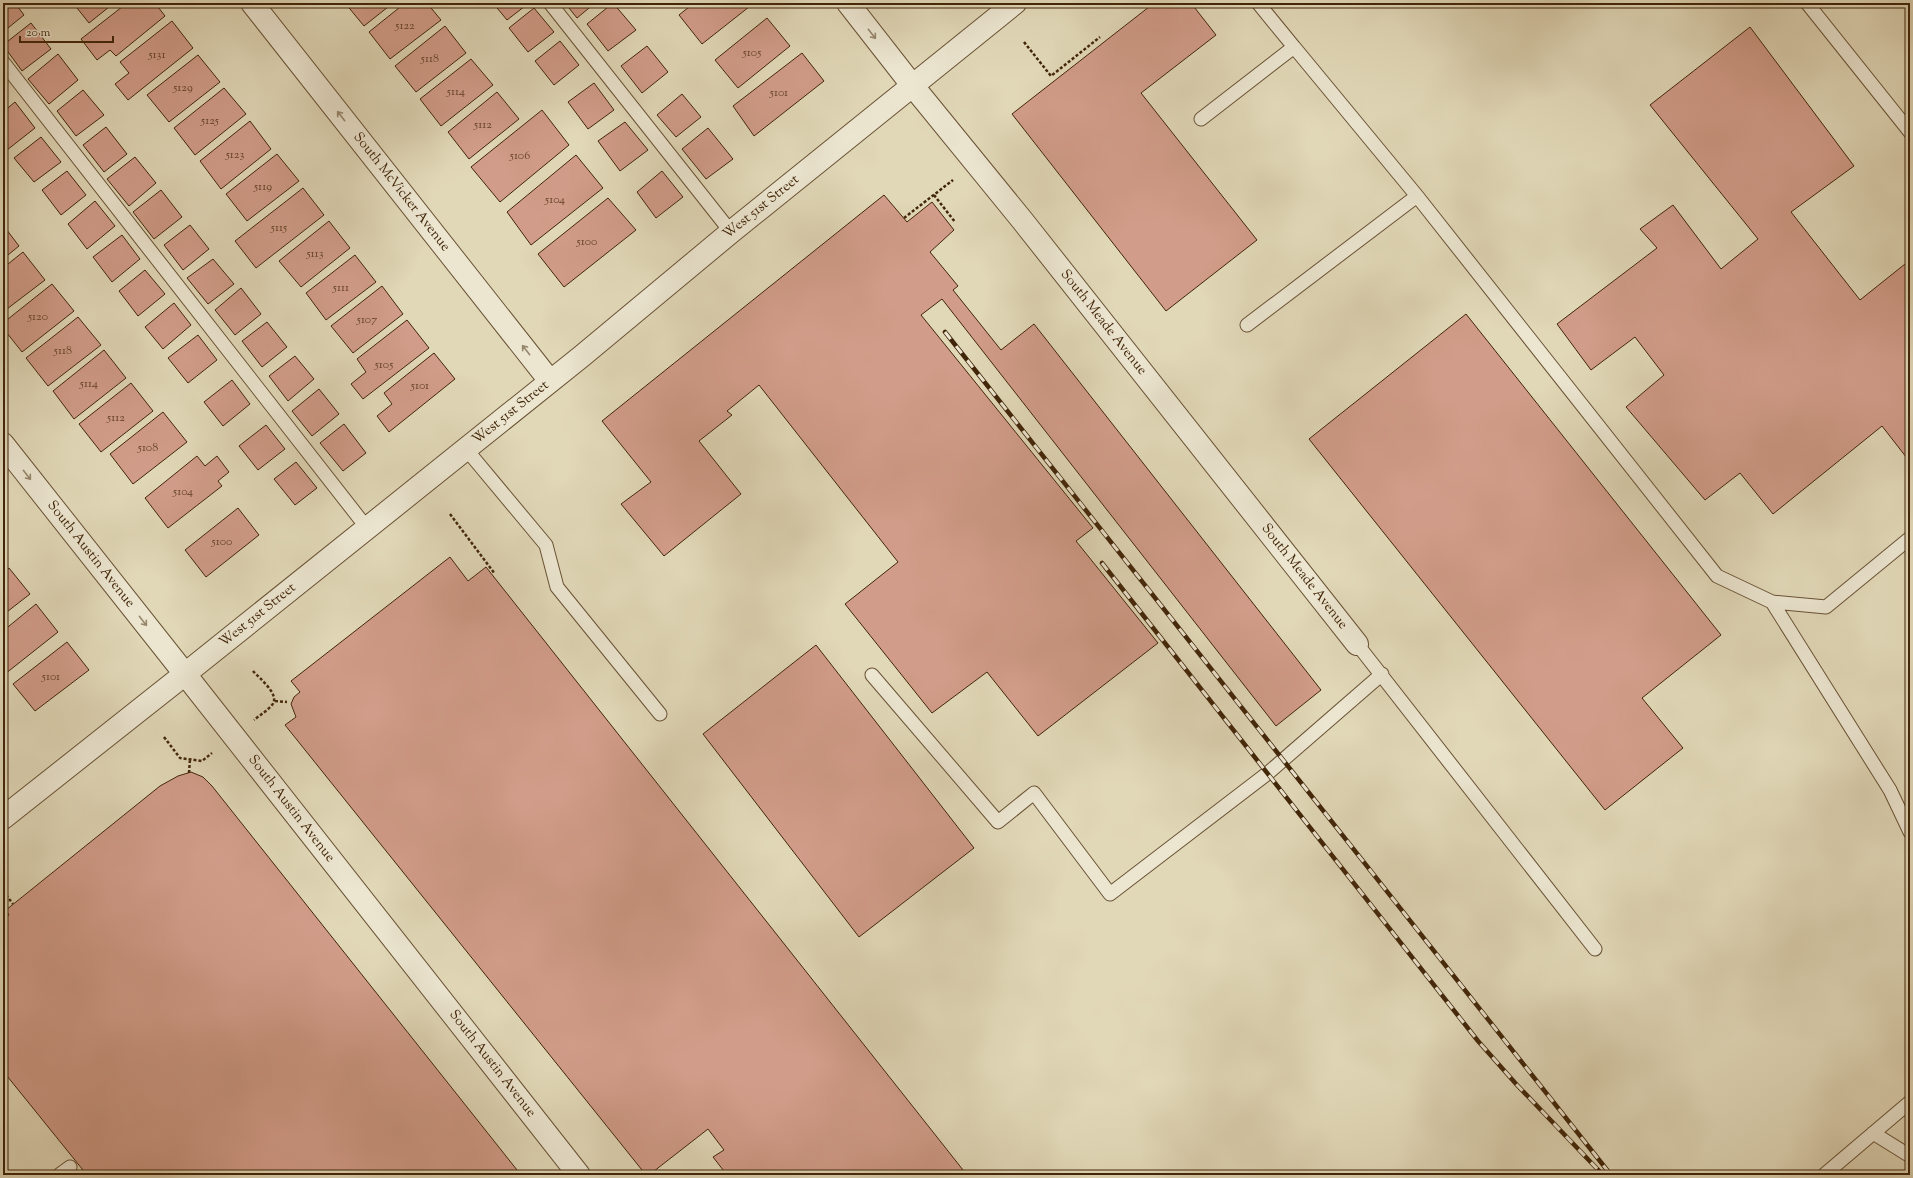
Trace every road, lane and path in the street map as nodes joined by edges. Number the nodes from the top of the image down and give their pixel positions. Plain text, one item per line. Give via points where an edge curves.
1 (252, 3) edge
2 (550, 3) edge
3 (848, 3) edge
4 (1015, 3) edge
5 (1258, 3) edge
6 (1807, 3) edge
7 (1100, 37) dead end
8 (1024, 42) dead end
9 (1294, 47) junction
10 (3, 62) edge
11 (912, 85) junction
12 (1202, 119) dead end
13 (1910, 132) edge
14 (953, 180) dead end
15 (934, 195) junction
16 (1417, 196) junction
17 (904, 218) dead end
18 (955, 222) dead end
19 (731, 232) junction
20 (1247, 325) dead end
21 (550, 381) junction
22 (3, 444) edge
23 (466, 449) junction
24 (450, 514) dead end
25 (367, 528) junction
26 (1910, 538) edge
27 (495, 574) dead end
28 (1772, 602) junction
29 (1358, 644) joint
30 (253, 671) dead end
31 (185, 674) junction
32 (1382, 674) junction
33 (872, 676) dead end
34 (275, 701) junction
35 (287, 702) dead end
36 (660, 714) dead end
37 (251, 722) dead end
38 (164, 737) dead end
39 (214, 751) dead end
40 (190, 759) junction
41 (189, 773) dead end
42 (3, 818) edge
43 (1910, 832) edge
44 (3, 891) edge
45 (13, 904) dead end
46 (1595, 949) dead end
47 (1910, 1102) edge
48 (1873, 1133) junction
49 (1910, 1156) edge
50 (70, 1167) dead end
51 (59, 1175) edge
52 (579, 1175) edge
53 (1824, 1175) edge

21 -> 1 street, South McVicker Avenue
2 - 19 lane
3 -> 11 street, South Meade Avenue
4 - 11 street, West 51st Street
5 - 9 lane
6 - 13 lane
7 - 8 path via 1051,76
9 - 12 lane
9 - 16 lane
10 - 25 lane
11 - 19 street, West 51st Street
11 - 29 street, South Meade Avenue
14 - 15 path
15 - 17 path
15 - 18 path
16 - 20 lane
16 - 28 lane via 1717,576
19 - 21 street, West 51st Street
21 - 23 street, West 51st Street
22 -> 31 street, South Austin Avenue
23 - 25 street, West 51st Street
23 - 36 lane via 546,545 557,587
24 - 27 path
25 - 31 street, West 51st Street
26 - 28 lane via 1826,607
28 - 43 lane via 1890,790
29 - 32 lane
30 - 34 path via 274,694
31 - 42 street, West 51st Street
31 - 52 street, South Austin Avenue
32 - 33 lane via 1268,773 1110,894 1034,793 998,822
32 - 46 lane
34 - 35 path
34 - 37 path
38 - 40 path via 180,758
39 - 40 path via 202,760
40 - 41 path
44 - 45 path
47 - 48 lane
48 - 49 lane
48 - 53 lane
50 - 51 lane

